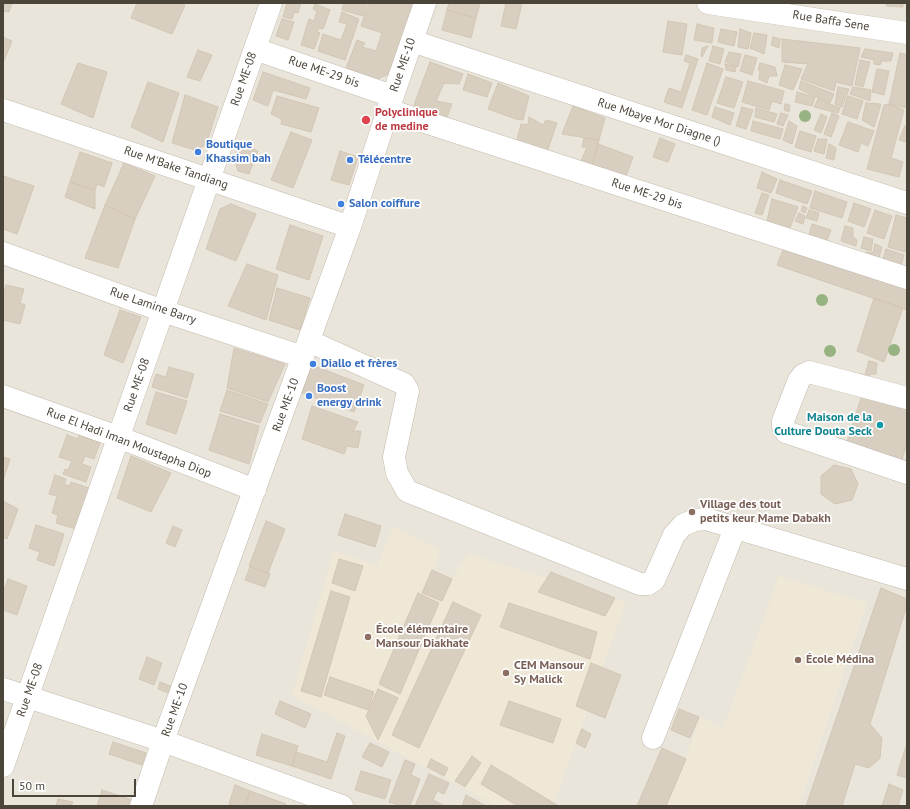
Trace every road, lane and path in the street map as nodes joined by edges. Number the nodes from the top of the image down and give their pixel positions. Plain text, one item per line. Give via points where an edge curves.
1 (271, 3) edge
2 (425, 3) edge
3 (708, 3) edge
4 (827, 12) edge
5 (907, 33) edge
6 (412, 40) junction
7 (255, 49) junction
8 (390, 103) junction
9 (3, 110) edge
10 (209, 180) junction
11 (907, 203) edge
12 (350, 227) junction
13 (3, 252) edge
14 (907, 278) edge
15 (163, 310) junction
16 (306, 349) junction
17 (3, 396) edge
18 (907, 398) edge
19 (118, 437) junction
20 (907, 473) edge
21 (255, 490) junction
22 (735, 528) junction
23 (907, 579) edge
24 (3, 689) edge
25 (27, 698) junction
26 (653, 738) dead end
27 (163, 741) junction
28 (3, 766) edge
29 (301, 799) edge
30 (141, 806) edge
31 (342, 806) edge

1 - 7 street, Rue ME-08
2 - 6 street, Rue ME-10
3 - 4 street, Rue Baffa Sene
4 - 5 street, Rue Baffa Sene
6 - 8 street, Rue ME-10
6 - 11 street, Rue Mbaye Mor Diagne ()
7 - 8 street, Rue ME-29 bis
7 - 10 street, Rue ME-08
8 - 12 street, Rue ME-10
8 - 14 street, Rue ME-29 bis
9 - 10 street, Rue M'Bake Tandiang
10 - 12 street, Rue M'Bake Tandiang
10 - 15 street, Rue ME-08
12 - 16 street, Rue ME-10
13 - 15 street, Rue Lamine Barry
15 - 16 street, Rue Lamine Barry
15 - 19 street, Rue ME-08
16 - 21 street, Rue ME-10
16 - 22 street, Rue Lamine Barry via 404,384 408,391 394,457 397,473 408,491 640,584 648,584 654,580 674,535 683,525 706,519
17 - 19 street, Rue El Hadi Iman Moustapha Diop
18 - 20 street via 809,372 799,380 783,427 786,432
19 - 21 street, Rue El Hadi Iman Moustapha Diop
19 - 25 street, Rue ME-08
21 - 27 street, Rue ME-10
22 - 23 street
22 - 26 street
24 - 25 street
25 - 27 street
25 - 28 street, Rue ME-08
27 - 29 street
27 - 30 street, Rue ME-10
29 - 31 street

